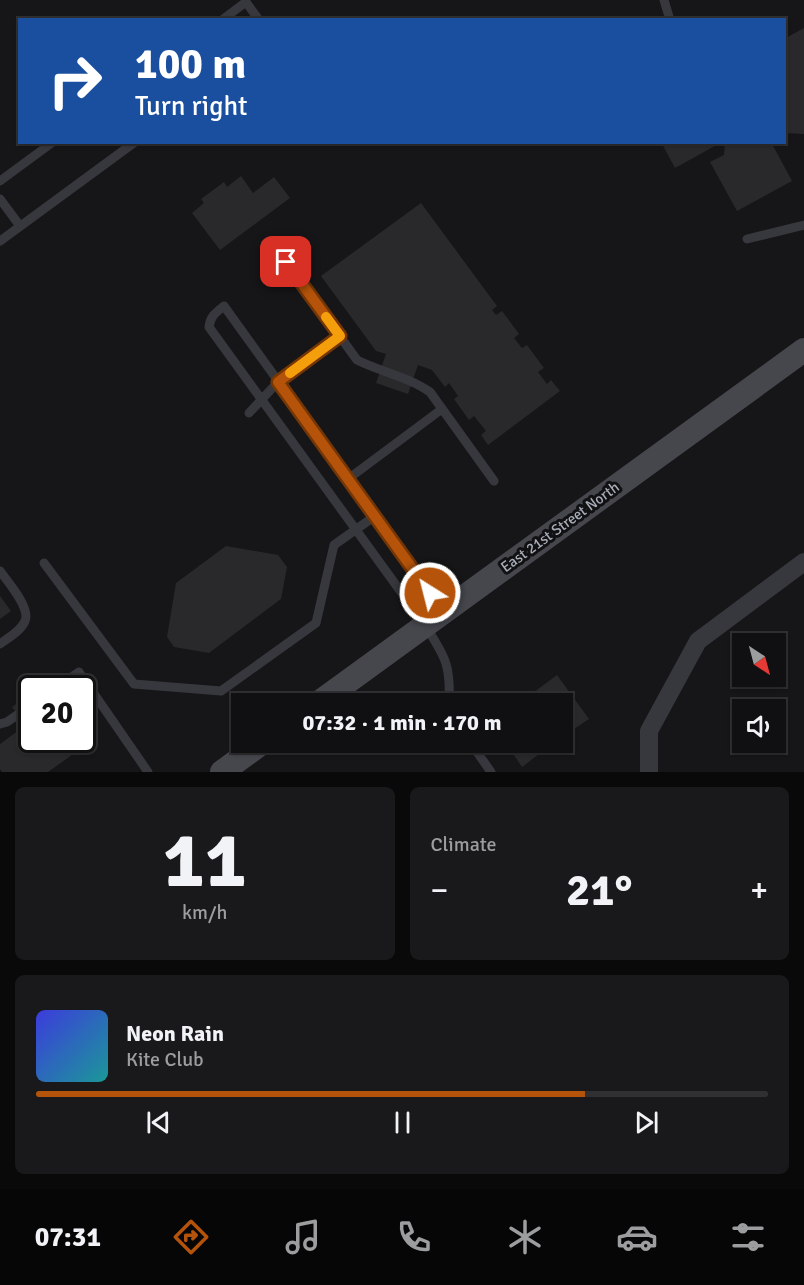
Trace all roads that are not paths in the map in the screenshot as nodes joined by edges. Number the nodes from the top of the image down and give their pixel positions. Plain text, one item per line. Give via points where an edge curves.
1 (664, 0) edge
2 (245, 1) edge
3 (224, 18) edge
4 (258, 18) edge
5 (669, 18) edge
6 (50, 144) edge
7 (132, 144) edge
8 (0, 181) edge
9 (0, 199) edge
10 (804, 225) edge
11 (20, 226) junction
12 (747, 239) dead end
13 (0, 241) edge
14 (286, 262) dead end
15 (340, 336) junction
16 (804, 350) edge
17 (278, 382) junction
18 (262, 400) junction
19 (442, 409) junction
20 (249, 413) dead end
21 (348, 479) junction
22 (494, 482) dead end
23 (375, 516) junction
24 (356, 530) junction
25 (804, 562) edge
26 (44, 563) dead end
27 (0, 571) edge
28 (434, 618) junction
29 (0, 644) edge
30 (332, 693) edge
31 (449, 693) edge
32 (96, 697) edge
33 (18, 714) edge
34 (0, 724) edge
35 (248, 753) edge
36 (478, 753) edge
37 (148, 772) edge
38 (222, 772) edge
39 (491, 772) edge
40 (649, 772) edge

1 - 5 lane
2 - 3 lane
2 - 4 lane
6 - 8 lane
7 - 11 lane
9 - 11 lane
10 - 12 lane
11 - 13 lane
14 - 15 lane
15 - 17 lane
15 - 19 lane via 357,360 418,384
16 - 28 main road, East 21st Street North
17 - 18 lane
17 - 18 lane via 224,306 214,314 209,327
17 - 21 lane
18 - 20 lane
18 - 24 lane
19 - 21 lane
19 - 22 lane
21 - 23 lane
23 - 24 lane
23 - 28 lane
24 - 26 lane via 334,545 315,623 221,691 134,684
24 - 28 lane
25 - 40 street via 698,640 649,731
27 - 29 lane via 27,614 22,627
28 - 30 main road, East 21st Street North
28 - 31 lane via 450,676
32 - 37 lane
33 - 34 lane
35 - 38 main road
36 - 39 lane

